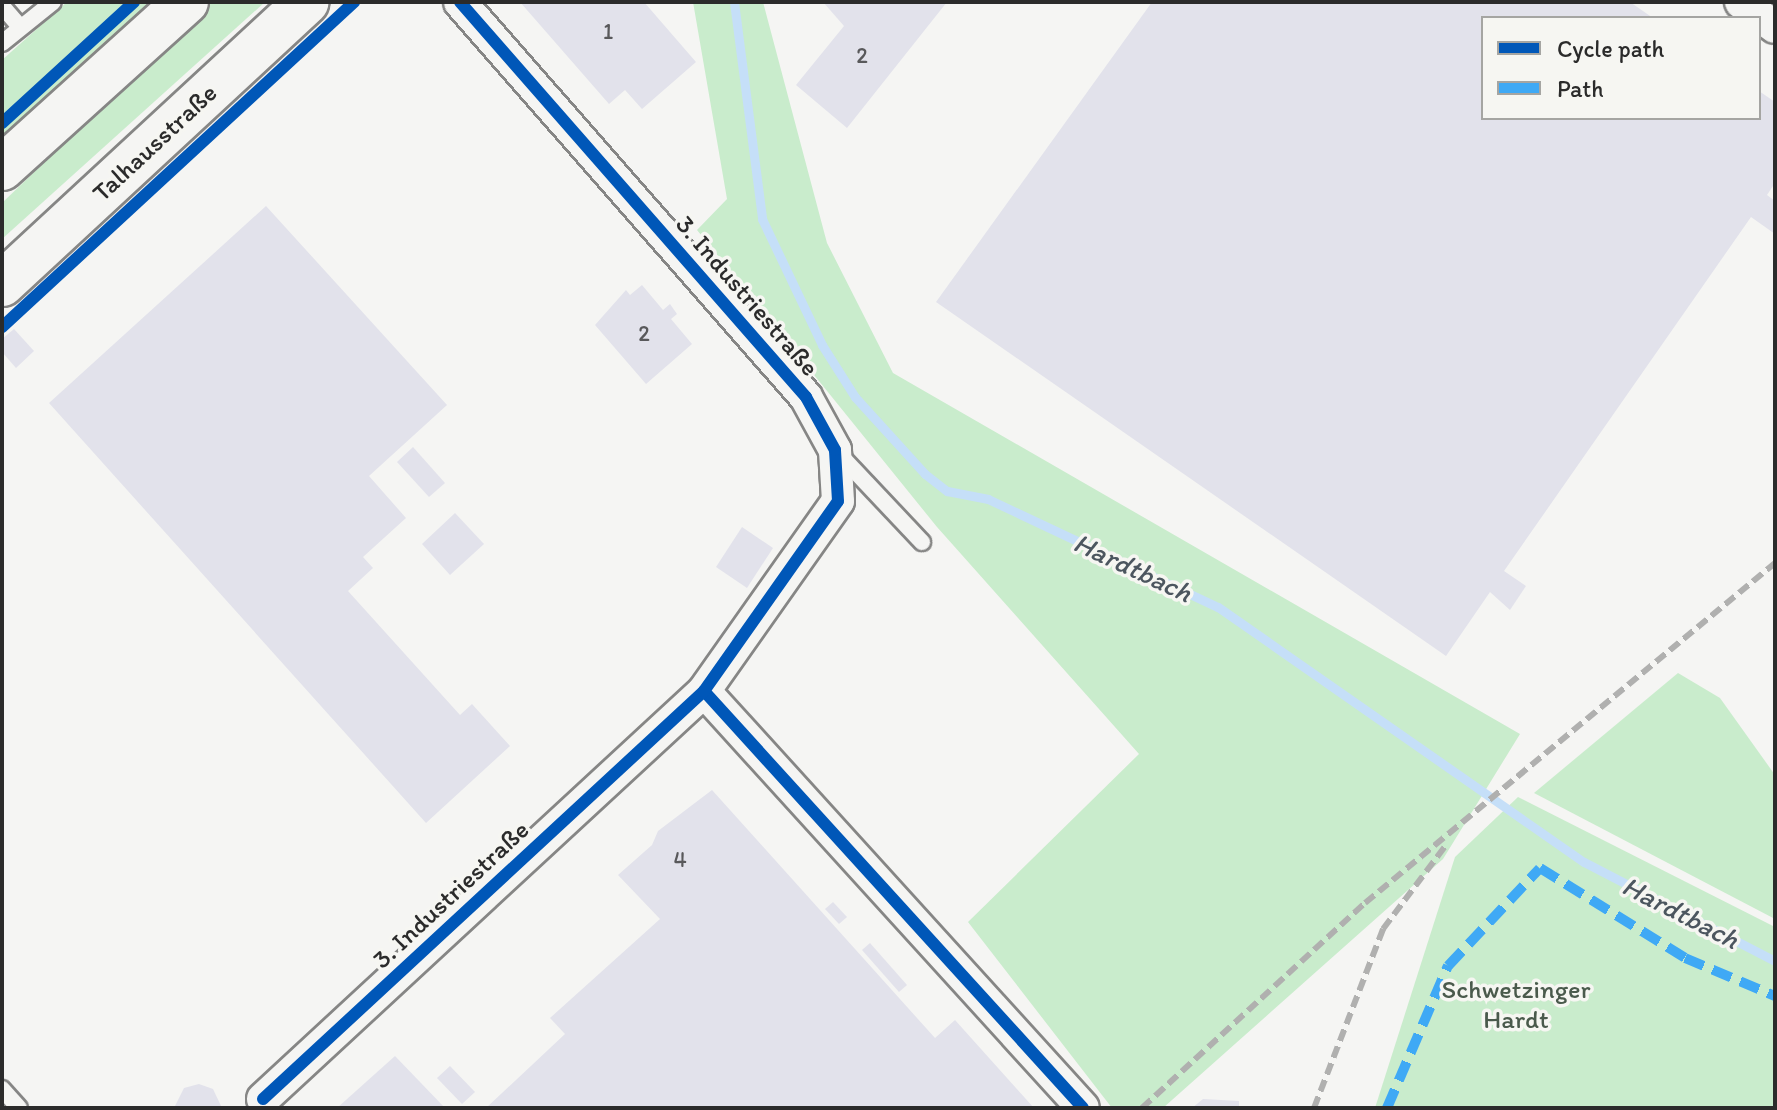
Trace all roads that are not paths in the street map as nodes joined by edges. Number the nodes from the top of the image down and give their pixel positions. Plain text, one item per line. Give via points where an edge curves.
1 (53, 2) edge
2 (186, 2) edge
3 (307, 2) edge
4 (460, 2) edge
5 (1741, 2) edge
6 (2, 6) edge
7 (1760, 16) edge
8 (20, 27) junction
9 (2, 43) edge
10 (2, 168) edge
11 (2, 284) edge
12 (835, 450) junction
13 (922, 542) dead end
14 (704, 691) junction
15 (2, 1089) edge
16 (263, 1099) dead end
17 (19, 1108) edge
18 (1083, 1108) edge

1 - 8 lane
2 - 10 main road
3 - 11 main road, Talhausstraße
4 - 12 street, 3. Industriestraße via 769,352 806,397
5 - 7 street
6 - 8 lane
8 - 9 lane
12 - 13 lane
12 - 14 street, 3. Industriestraße via 838,501
14 - 16 street, 3. Industriestraße
14 - 18 street
15 - 17 lane

